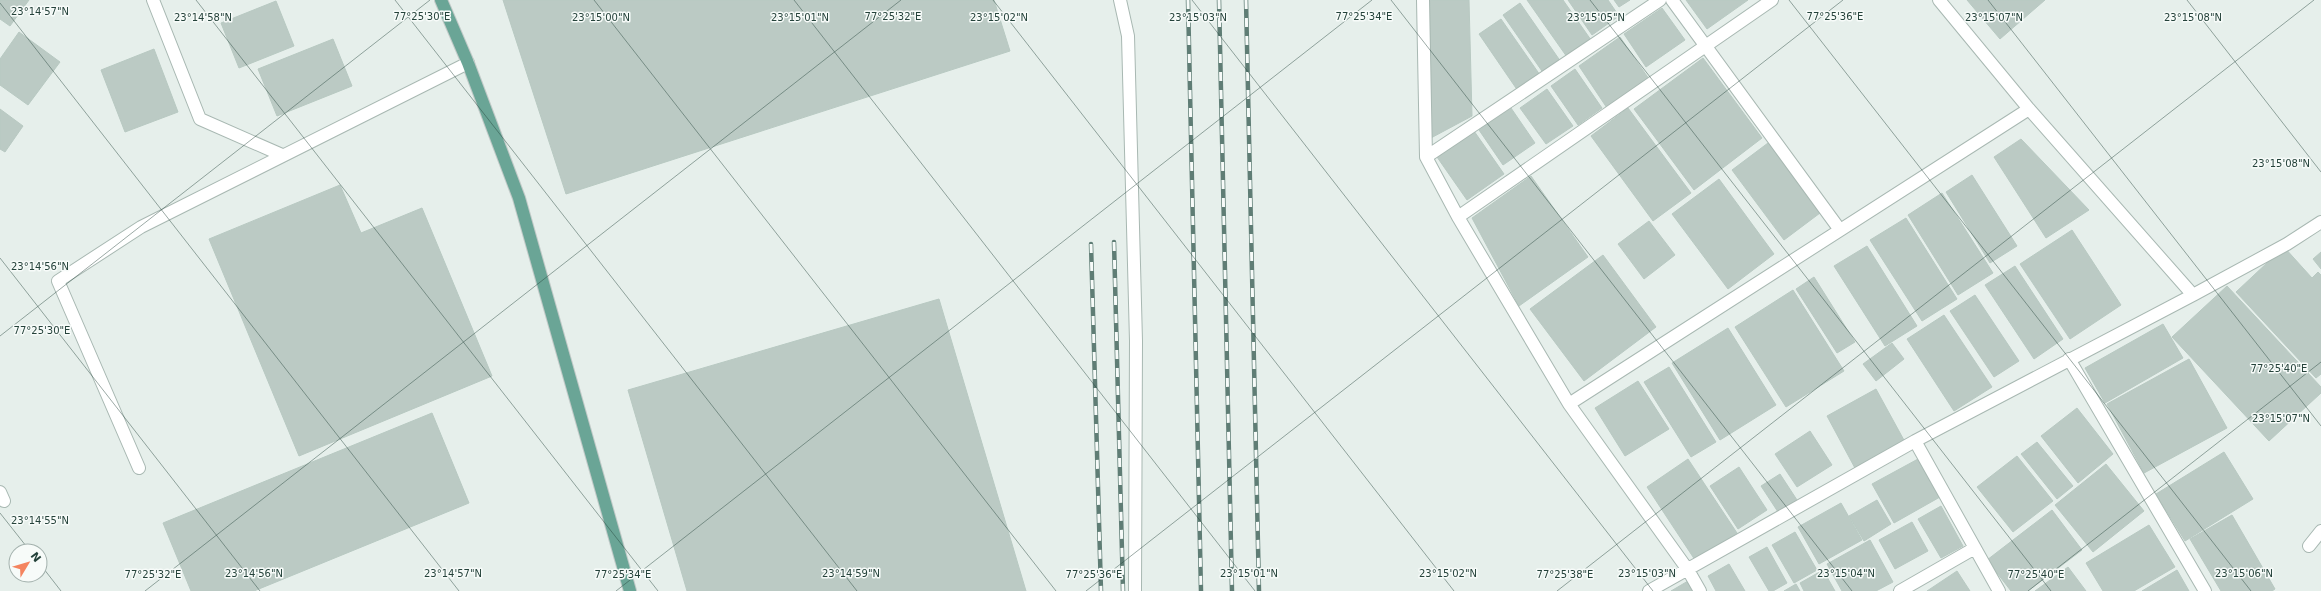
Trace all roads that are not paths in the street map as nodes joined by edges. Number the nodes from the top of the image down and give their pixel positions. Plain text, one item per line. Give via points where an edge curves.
1 (153, 0) edge
2 (441, 0) edge
3 (1120, 0) edge
4 (1423, 0) edge
5 (1660, 0) edge
6 (1672, 0) edge
7 (1772, 0) edge
8 (1939, 0) edge
9 (1705, 46) junction
10 (468, 64) junction
11 (2030, 109) junction
12 (282, 155) junction
13 (1426, 157) junction
14 (1458, 217) junction
15 (2321, 222) edge
16 (1840, 230) junction
17 (2193, 295) junction
18 (2069, 359) junction
19 (1569, 404) junction
20 (1915, 441) junction
21 (139, 468) dead end
22 (2321, 531) edge
23 (2309, 546) dead end
24 (1975, 548) junction
25 (1688, 570) junction
26 (630, 591) edge
27 (1135, 591) edge
28 (1649, 591) edge
29 (1700, 591) edge
30 (1900, 591) edge
31 (1999, 591) edge
32 (2205, 591) edge

1 - 12 street via 200,118
2 - 10 main road
3 - 27 street via 1129,52 1136,341
4 - 13 street
5 - 13 street
6 - 9 street
7 - 9 street
8 - 11 street
9 - 14 street
9 - 16 street
10 - 12 street
10 - 26 main road via 519,198
11 - 16 street
11 - 17 street
12 - 21 street via 141,227 58,281
13 - 14 street
14 - 19 street
15 - 17 street via 2287,244
16 - 19 street
17 - 18 street
18 - 20 street
18 - 32 street
19 - 25 street
20 - 24 street
20 - 25 street
22 - 23 street
24 - 30 street
24 - 31 street
25 - 28 street
25 - 29 street

